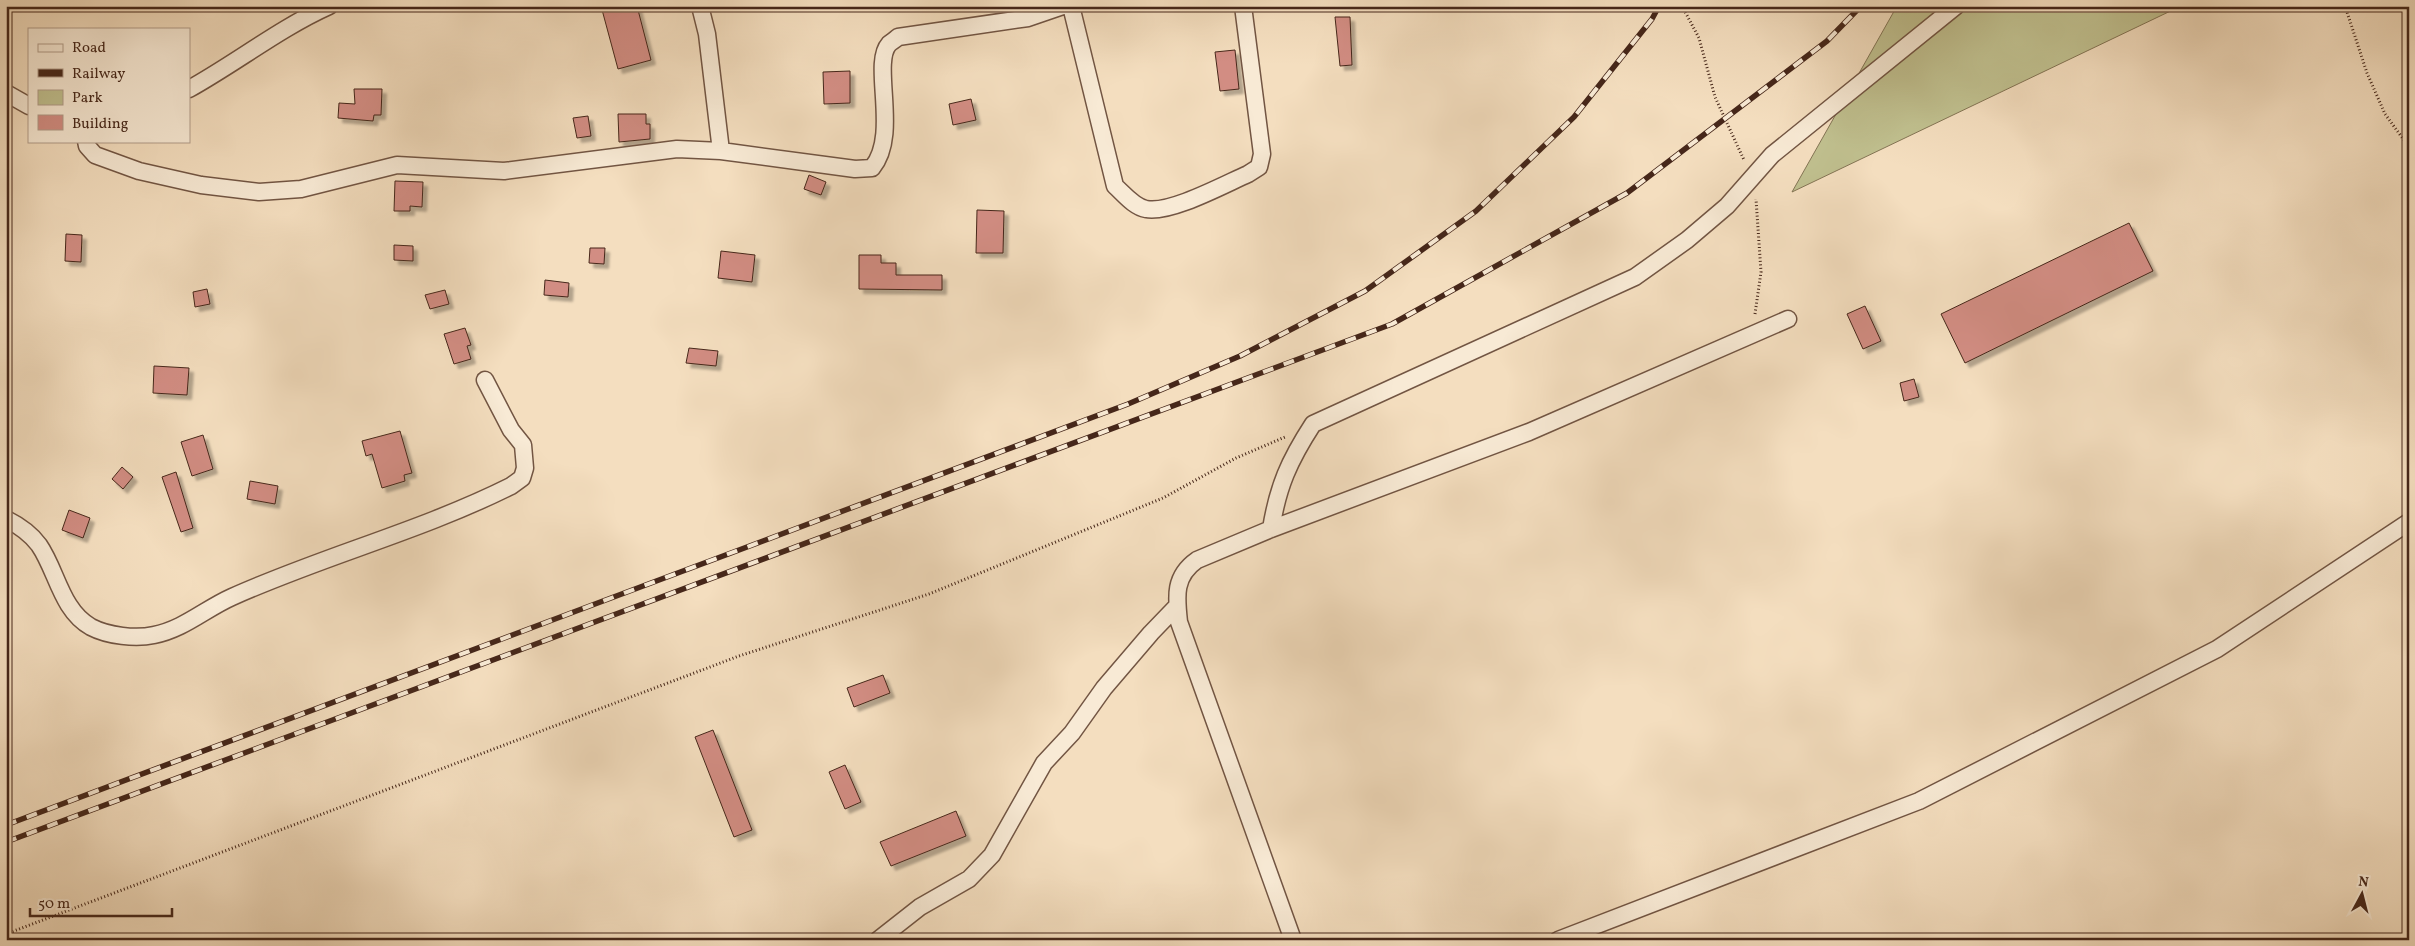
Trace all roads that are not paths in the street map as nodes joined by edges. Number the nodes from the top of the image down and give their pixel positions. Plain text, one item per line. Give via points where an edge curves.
1 (329, 6) edge
2 (700, 6) edge
3 (1063, 6) edge
4 (1071, 6) edge
5 (1243, 6) edge
6 (1956, 6) edge
7 (302, 12) edge
8 (190, 88) edge
9 (6, 93) edge
10 (28, 105) edge
11 (86, 142) edge
12 (721, 151) junction
13 (1788, 320) dead end
14 (485, 380) dead end
15 (6, 520) edge
16 (2409, 522) edge
17 (1271, 529) junction
18 (1177, 606) junction
19 (878, 940) edge
20 (1293, 940) edge
21 (1558, 940) edge

1 - 7 street
2 - 12 street via 707,34
3 - 12 street via 1028,18 904,36 888,45 882,60 886,115 881,158 872,168 802,164
4 - 5 street via 1115,186 1130,201 1146,209 1170,207 1259,167 1262,154
6 - 17 street via 1772,154 1720,212 1687,240 1635,276 1313,424 1293,454 1280,488
7 - 8 street via 221,71
9 - 10 street
11 - 12 street via 95,155 139,171 259,192 301,189 397,165 504,171 677,149
13 - 17 street via 1529,432
14 - 15 street via 511,430 524,445 522,478 511,486 439,517 231,597 183,626 153,636 117,635 91,627 74,613 39,545 18,525
16 - 21 street via 2217,648 1919,801
17 - 18 street via 1197,560 1186,568 1181,576
18 - 19 street via 1151,632 1104,688 1072,733 1044,763 992,855 969,879 920,907
18 - 20 street via 1179,622

